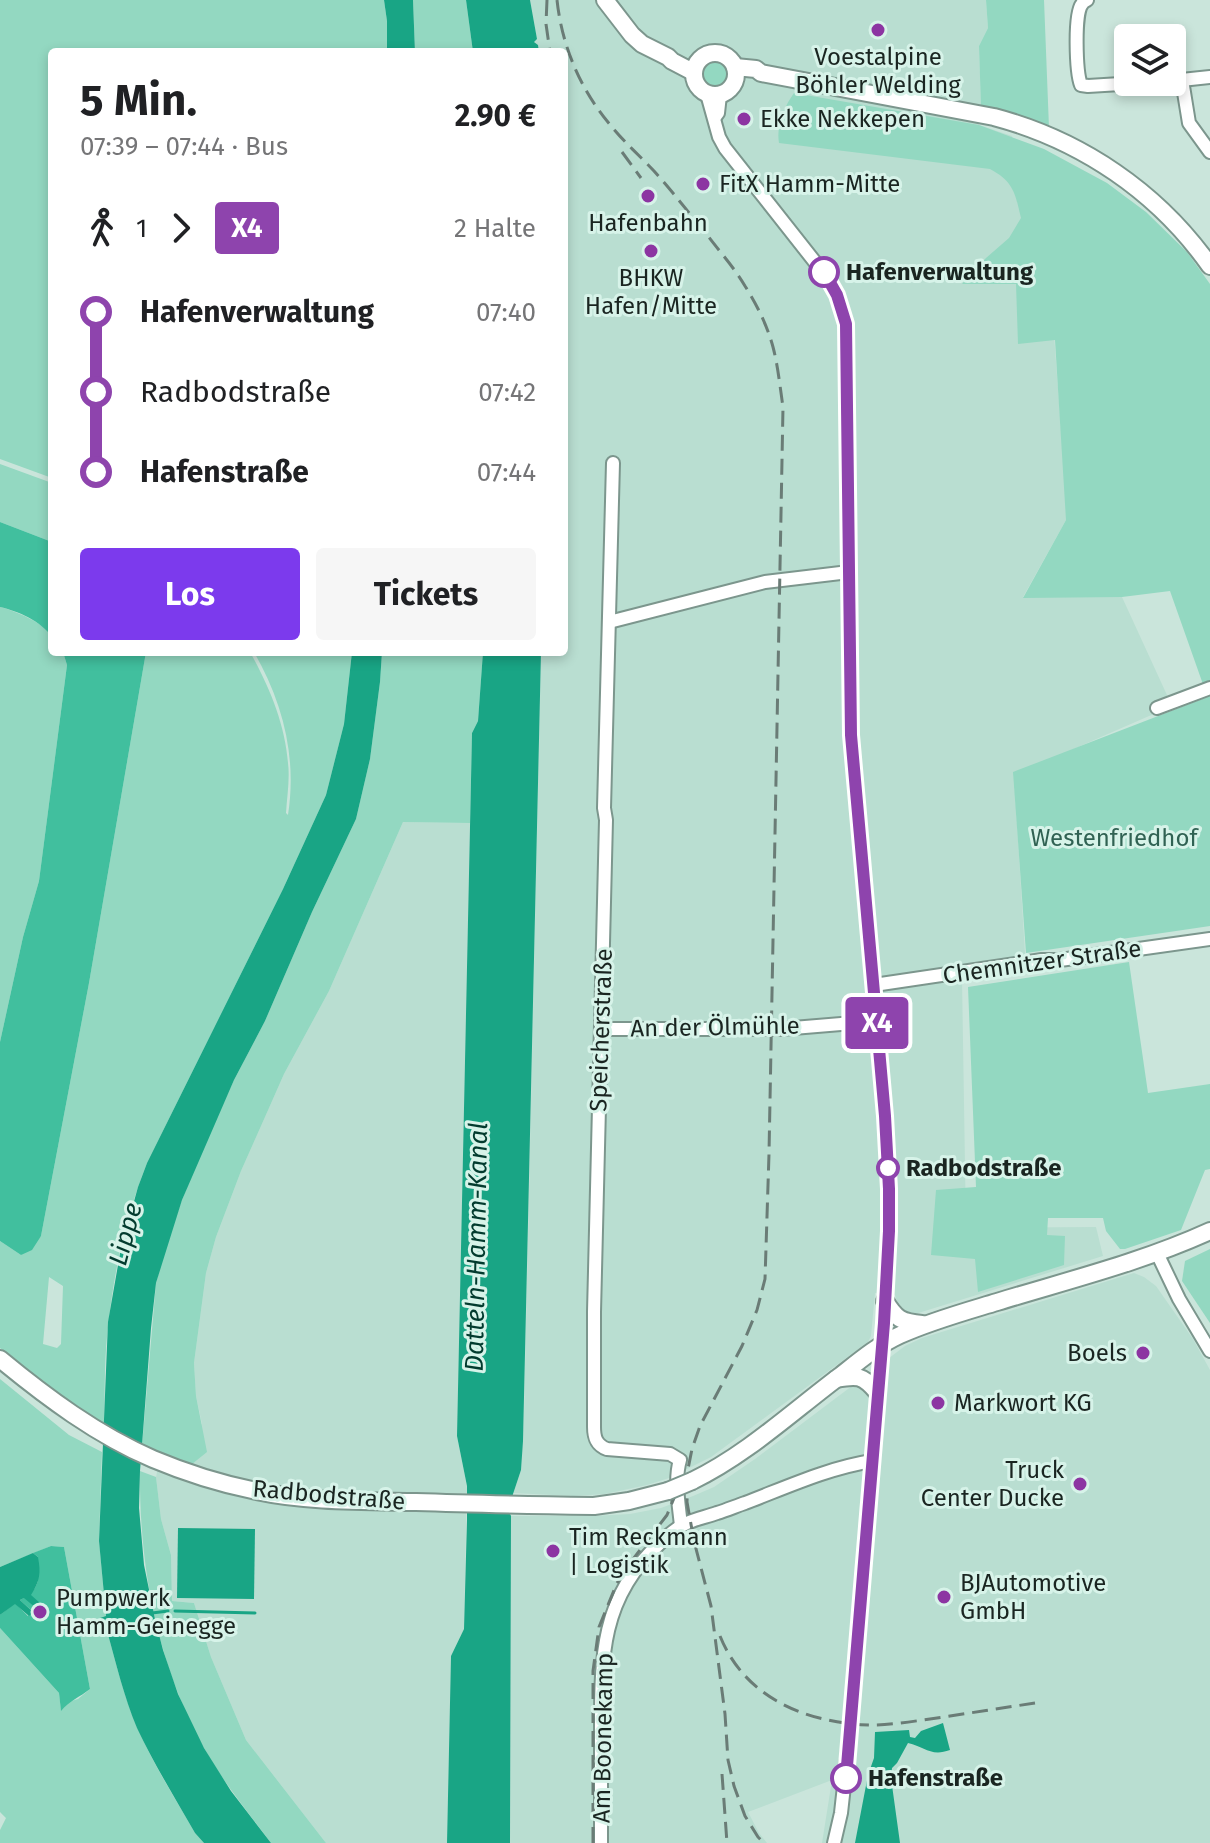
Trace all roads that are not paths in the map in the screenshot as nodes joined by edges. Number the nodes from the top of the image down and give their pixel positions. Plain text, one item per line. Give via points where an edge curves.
1 (605, 0) edge
2 (1087, 0) edge
3 (696, 66) junction
4 (736, 72) junction
5 (1210, 77) edge
6 (1186, 79) edge
7 (1114, 84) edge
8 (713, 94) junction
9 (1181, 96) edge
10 (1210, 152) edge
11 (1210, 266) edge
12 (613, 463) dead end
13 (849, 572) junction
14 (609, 622) junction
15 (1210, 688) edge
16 (1157, 708) dead end
17 (1210, 939) edge
18 (874, 985) junction
19 (877, 1021) junction
20 (601, 1029) junction
21 (1210, 1231) edge
22 (1157, 1253) junction
23 (885, 1301) junction
24 (928, 1324) junction
25 (882, 1344) junction
26 (1210, 1351) edge
27 (0, 1359) edge
28 (834, 1380) junction
29 (877, 1392) junction
30 (872, 1461) junction
31 (681, 1526) junction
32 (601, 1843) edge
33 (834, 1843) edge

1 - 3 main road via 642,44
2 - 7 street via 1079,8 1080,82
3 - 4 main road via 709,53 722,53
3 - 8 main road via 696,85
4 - 8 main road via 732,86
4 - 11 main road via 756,69 994,117 1056,138 1144,194
5 - 6 street
8 - 13 street via 712,113 725,148 824,272 844,314
9 - 10 street via 1189,123
12 - 14 street, Speicherstraße
13 - 14 street via 775,580
13 - 18 street via 851,735
14 - 20 street, Speicherstraße
15 - 16 street
17 - 18 street, Chemnitzer Straße
18 - 19 street
19 - 20 street, An der Ölmühle via 781,1029
19 - 23 street via 889,1189
20 - 31 street, Speicherstraße via 594,1437 607,1449 670,1454 680,1460
21 - 22 main road, Radbodstraße
22 - 24 main road, Radbodstraße
22 - 26 street
23 - 24 main road via 903,1321
23 - 25 street
24 - 25 main road, Radbodstraße
25 - 28 main road, Radbodstraße
25 - 29 street
27 - 28 main road, Radbodstraße, bridge via 100,1432 152,1459 212,1480 331,1500 522,1505 599,1505 668,1491 711,1472
28 - 29 main road via 860,1377
29 - 30 street
30 - 31 street, Am Boonekamp via 821,1474
30 - 33 street via 849,1751
31 - 32 street, Am Boonekamp via 631,1574 607,1631 601,1689

